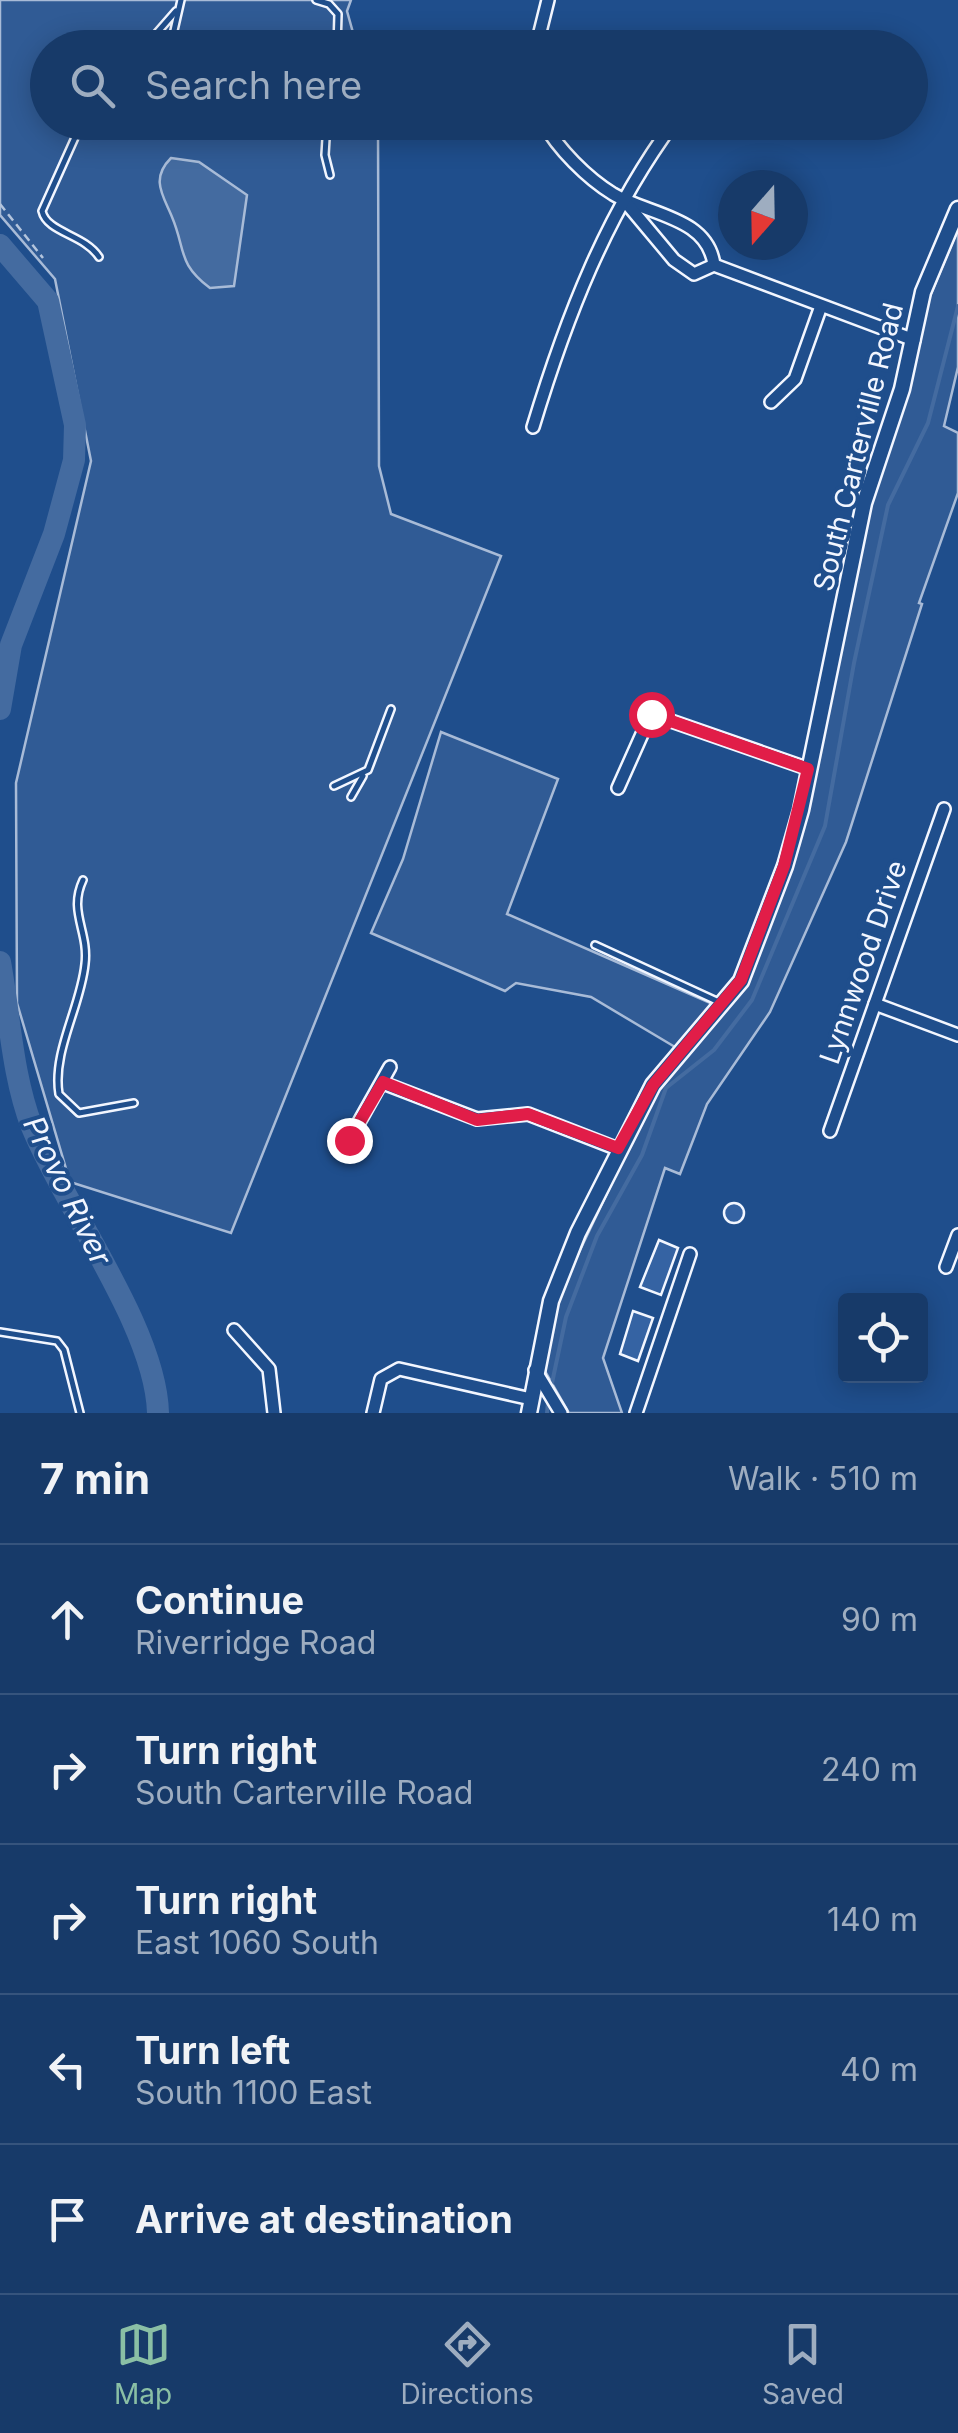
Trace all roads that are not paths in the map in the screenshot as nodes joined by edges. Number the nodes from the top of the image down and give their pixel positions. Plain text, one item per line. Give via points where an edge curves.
1 (181, 0) edge
2 (316, 0) edge
3 (548, 0) edge
4 (178, 9) junction
5 (159, 30) edge
6 (174, 30) edge
7 (336, 30) edge
8 (540, 30) edge
9 (74, 140) edge
10 (326, 140) edge
11 (557, 140) edge
12 (662, 140) edge
13 (330, 175) dead end
14 (624, 199) junction
15 (958, 209) edge
16 (98, 257) dead end
17 (714, 266) junction
18 (822, 306) junction
19 (914, 340) junction
20 (771, 402) dead end
21 (532, 427) dead end
22 (392, 709) dead end
23 (808, 769) junction
24 (363, 776) junction
25 (334, 786) dead end
26 (618, 788) dead end
27 (351, 796) dead end
28 (944, 809) dead end
29 (83, 880) dead end
30 (595, 945) dead end
31 (724, 1004) junction
32 (875, 1004) junction
33 (958, 1035) edge
34 (390, 1067) dead end
35 (383, 1082) junction
36 (134, 1103) dead end
37 (830, 1131) dead end
38 (349, 1140) dead end
39 (618, 1148) junction
40 (958, 1234) edge
41 (690, 1254) dead end
42 (946, 1268) dead end
43 (234, 1330) dead end
44 (0, 1332) edge
45 (534, 1369) junction
46 (530, 1406) edge
47 (80, 1413) edge
48 (274, 1413) edge
49 (373, 1413) edge
50 (561, 1413) edge
51 (636, 1413) edge

1 - 4 lane
2 - 7 lane via 335,8
3 - 8 street
4 - 5 lane
4 - 6 lane
9 - 16 lane via 42,211 44,220 88,242
10 - 13 lane
11 - 14 street
12 - 14 street
14 - 17 street via 696,232 711,246
14 - 17 street via 674,260 694,274
14 - 21 street via 586,274
15 - 19 street, South Carterville Road via 923,292
17 - 18 street
18 - 19 street
18 - 20 street via 795,379
19 - 23 street, South Carterville Road via 864,503
22 - 24 lane
23 - 26 street via 651,714
23 - 31 street, South Carterville Road via 784,866 750,961
24 - 25 lane
24 - 27 lane
28 - 32 street, Lynnwood Drive
29 - 36 lane via 75,914 86,960 57,1074 59,1094 79,1114
30 - 31 lane
31 - 39 street, South Carterville Road via 653,1085
32 - 33 street
32 - 37 street, Lynnwood Drive
34 - 35 street
35 - 38 street
35 - 39 street via 477,1120 528,1114
39 - 45 street, South Carterville Road via 551,1301
40 - 42 street
41 - 51 street
43 - 48 street via 269,1369
44 - 47 lane via 46,1336 61,1345
45 - 46 street, South Carterville Road
45 - 50 street
46 - 49 street via 398,1369 379,1384

